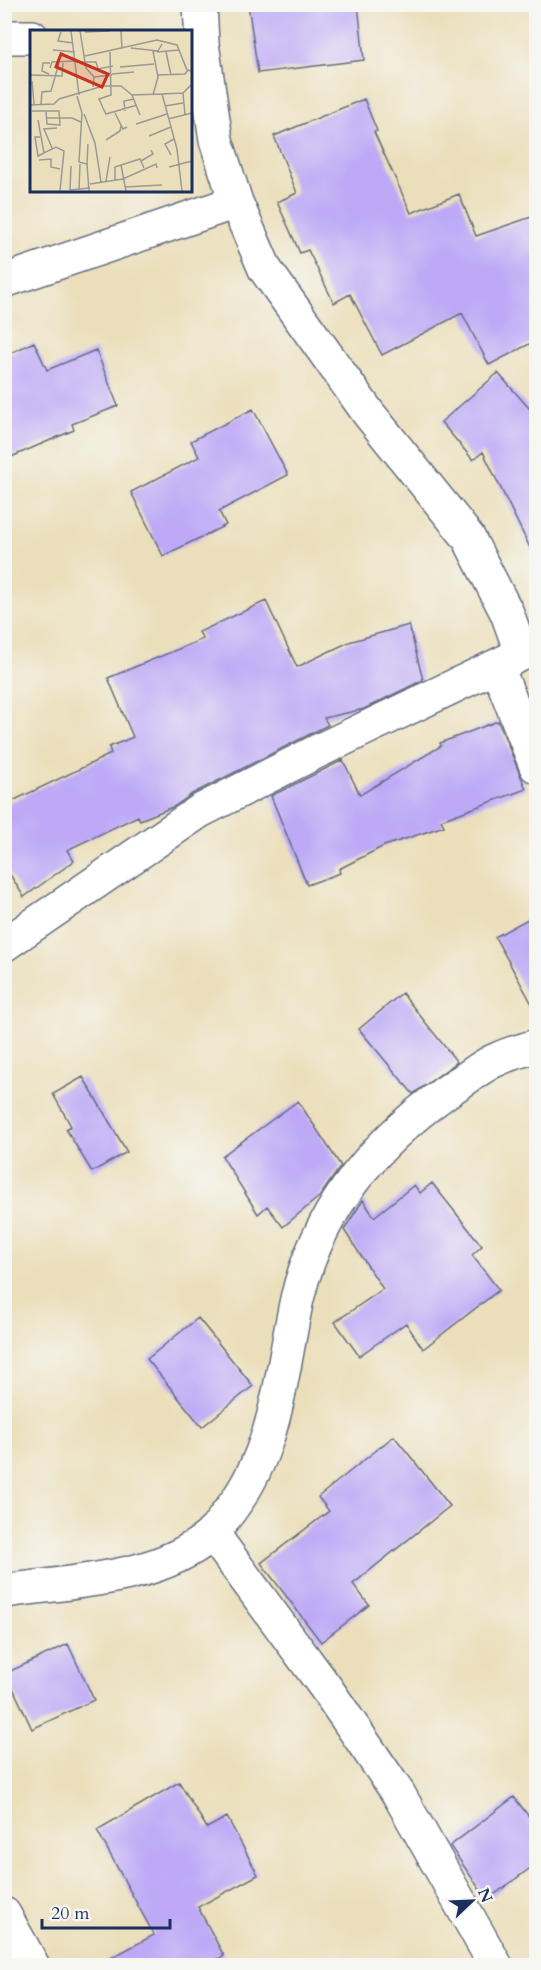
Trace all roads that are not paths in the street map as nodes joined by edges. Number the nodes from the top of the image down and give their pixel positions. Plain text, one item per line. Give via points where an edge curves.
1 (200, 4) edge
2 (4, 37) edge
3 (30, 38) edge
4 (196, 43) edge
5 (236, 202) junction
6 (4, 281) edge
7 (518, 655) edge
8 (537, 766) edge
9 (4, 945) edge
10 (537, 1046) edge
11 (212, 1533) junction
12 (4, 1591) edge
13 (4, 1914) edge
14 (33, 1965) edge
15 (496, 1965) edge

1 - 4 street
2 - 3 street
4 - 5 street via 216,140
5 - 6 street
5 - 7 street via 265,269 369,414 468,537 507,613
7 - 8 street
7 - 9 street via 200,812
10 - 11 street via 496,1059 426,1105 378,1151 323,1225 298,1297 267,1442 248,1486
11 - 12 street via 168,1561 125,1573
11 - 15 street via 398,1793
13 - 14 street

